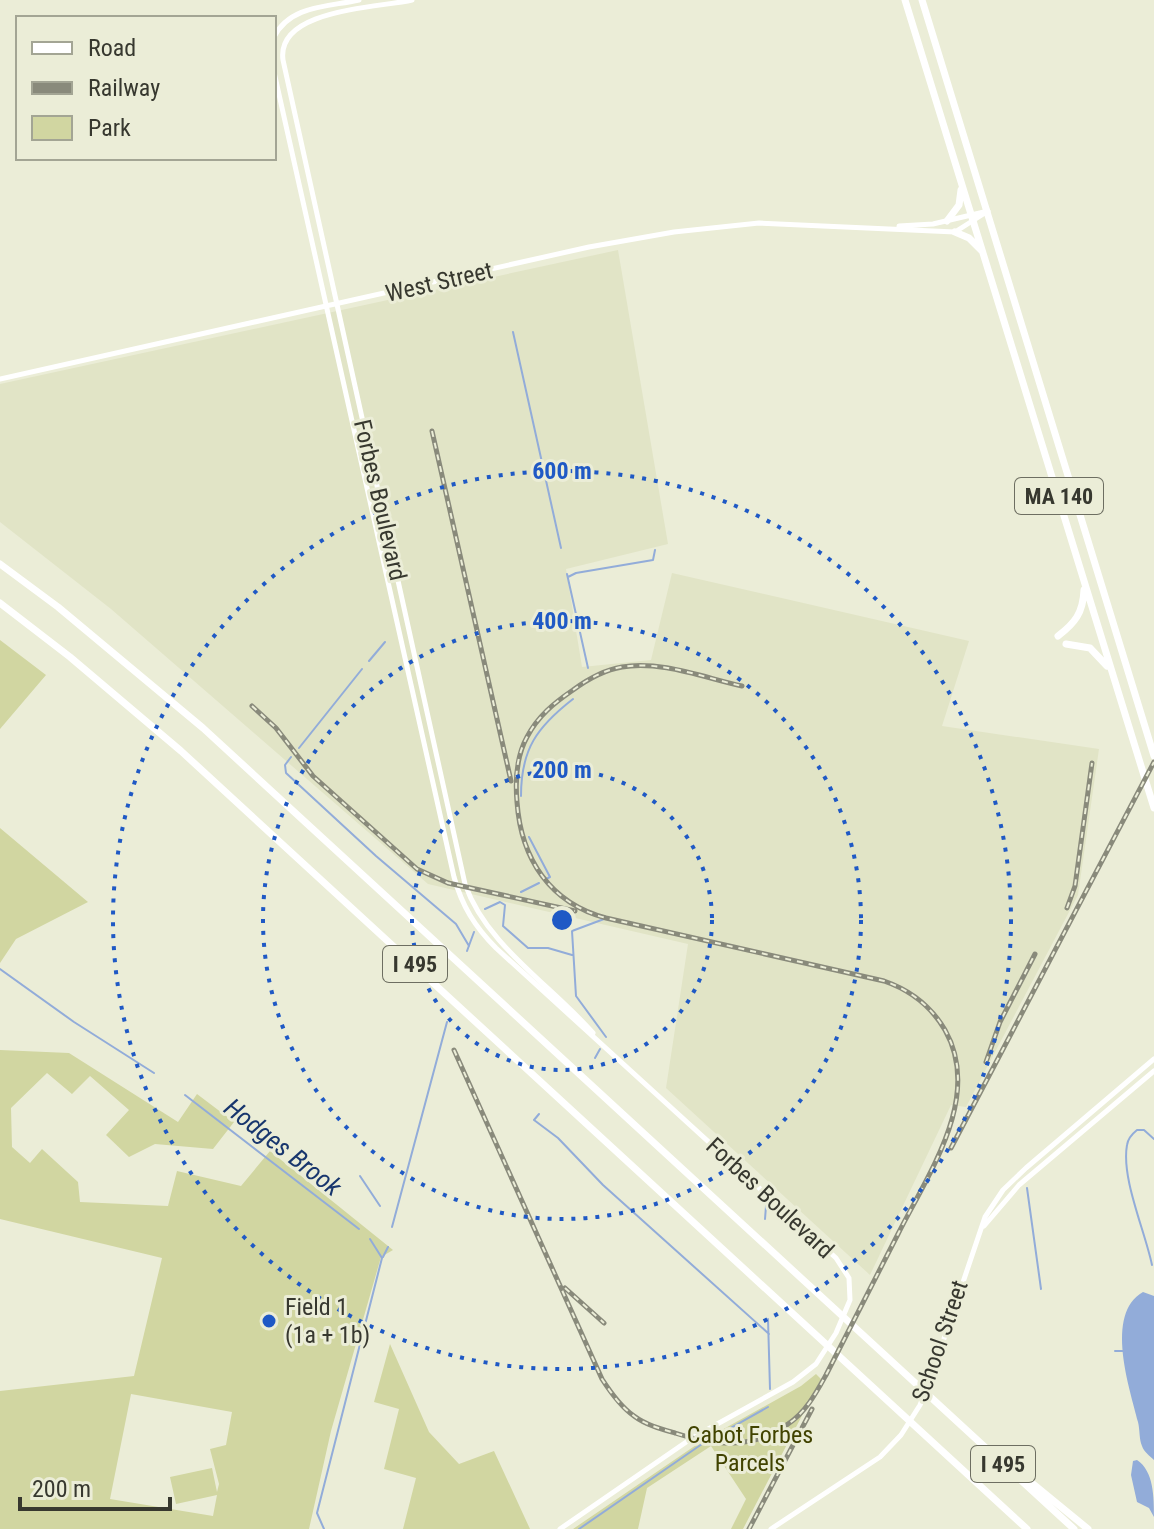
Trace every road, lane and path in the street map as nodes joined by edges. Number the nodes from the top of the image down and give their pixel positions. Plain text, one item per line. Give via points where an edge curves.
1 (359, 0) edge
2 (412, 0) edge
3 (905, 0) edge
4 (922, 0) edge
5 (276, 34) edge
6 (276, 81) edge
7 (961, 180) junction
8 (988, 211) junction
9 (973, 218) junction
10 (947, 221) junction
11 (882, 227) junction
12 (955, 232) junction
13 (983, 252) junction
14 (336, 305) junction
15 (328, 307) junction
16 (0, 379) edge
17 (0, 564) edge
18 (1084, 584) junction
19 (0, 603) edge
20 (1058, 636) dead end
21 (1066, 644) dead end
22 (1111, 673) junction
23 (1153, 754) edge
24 (1154, 808) edge
25 (604, 1045) junction
26 (1154, 1059) edge
27 (1154, 1071) edge
28 (981, 1230) junction
29 (982, 1444) junction
30 (560, 1529) edge
31 (771, 1529) edge
32 (1027, 1529) edge
33 (1074, 1529) edge
34 (1088, 1529) edge

1 - 5 street via 298,12
2 - 14 street, Forbes Boulevard via 305,21 283,44 294,120
3 - 7 highway, MA 140
4 - 8 highway, MA 140
6 - 15 street, Forbes Boulevard
7 - 9 highway, MA 140
7 - 10 highway via 959,205
8 - 9 street, West Street
8 - 23 highway, MA 140
9 - 10 street, West Street
9 - 12 street, West Street
9 - 13 highway, MA 140
10 - 11 street, West Street
11 - 12 street, West Street
11 - 14 street, West Street via 759,223 674,232
12 - 13 highway
13 - 18 highway, MA 140
14 - 15 street, West Street
14 - 25 street, Forbes Boulevard via 469,895 490,930
15 - 16 street, West Street
15 - 25 street, Forbes Boulevard via 459,894 481,934
17 - 29 highway, I 495 via 203,728
18 - 20 highway via 1078,617
18 - 22 highway, MA 140
19 - 32 highway, I 495 via 181,751
21 - 22 highway via 1090,648
22 - 24 highway, MA 140
25 - 30 street, Forbes Boulevard via 836,1258 849,1278 851,1293 836,1333 809,1370 692,1438
26 - 28 street, School Street via 1009,1184
27 - 28 street, School Street via 1019,1185
28 - 31 street, School Street via 924,1397 901,1435 880,1457
29 - 33 highway, I 495
29 - 34 highway

